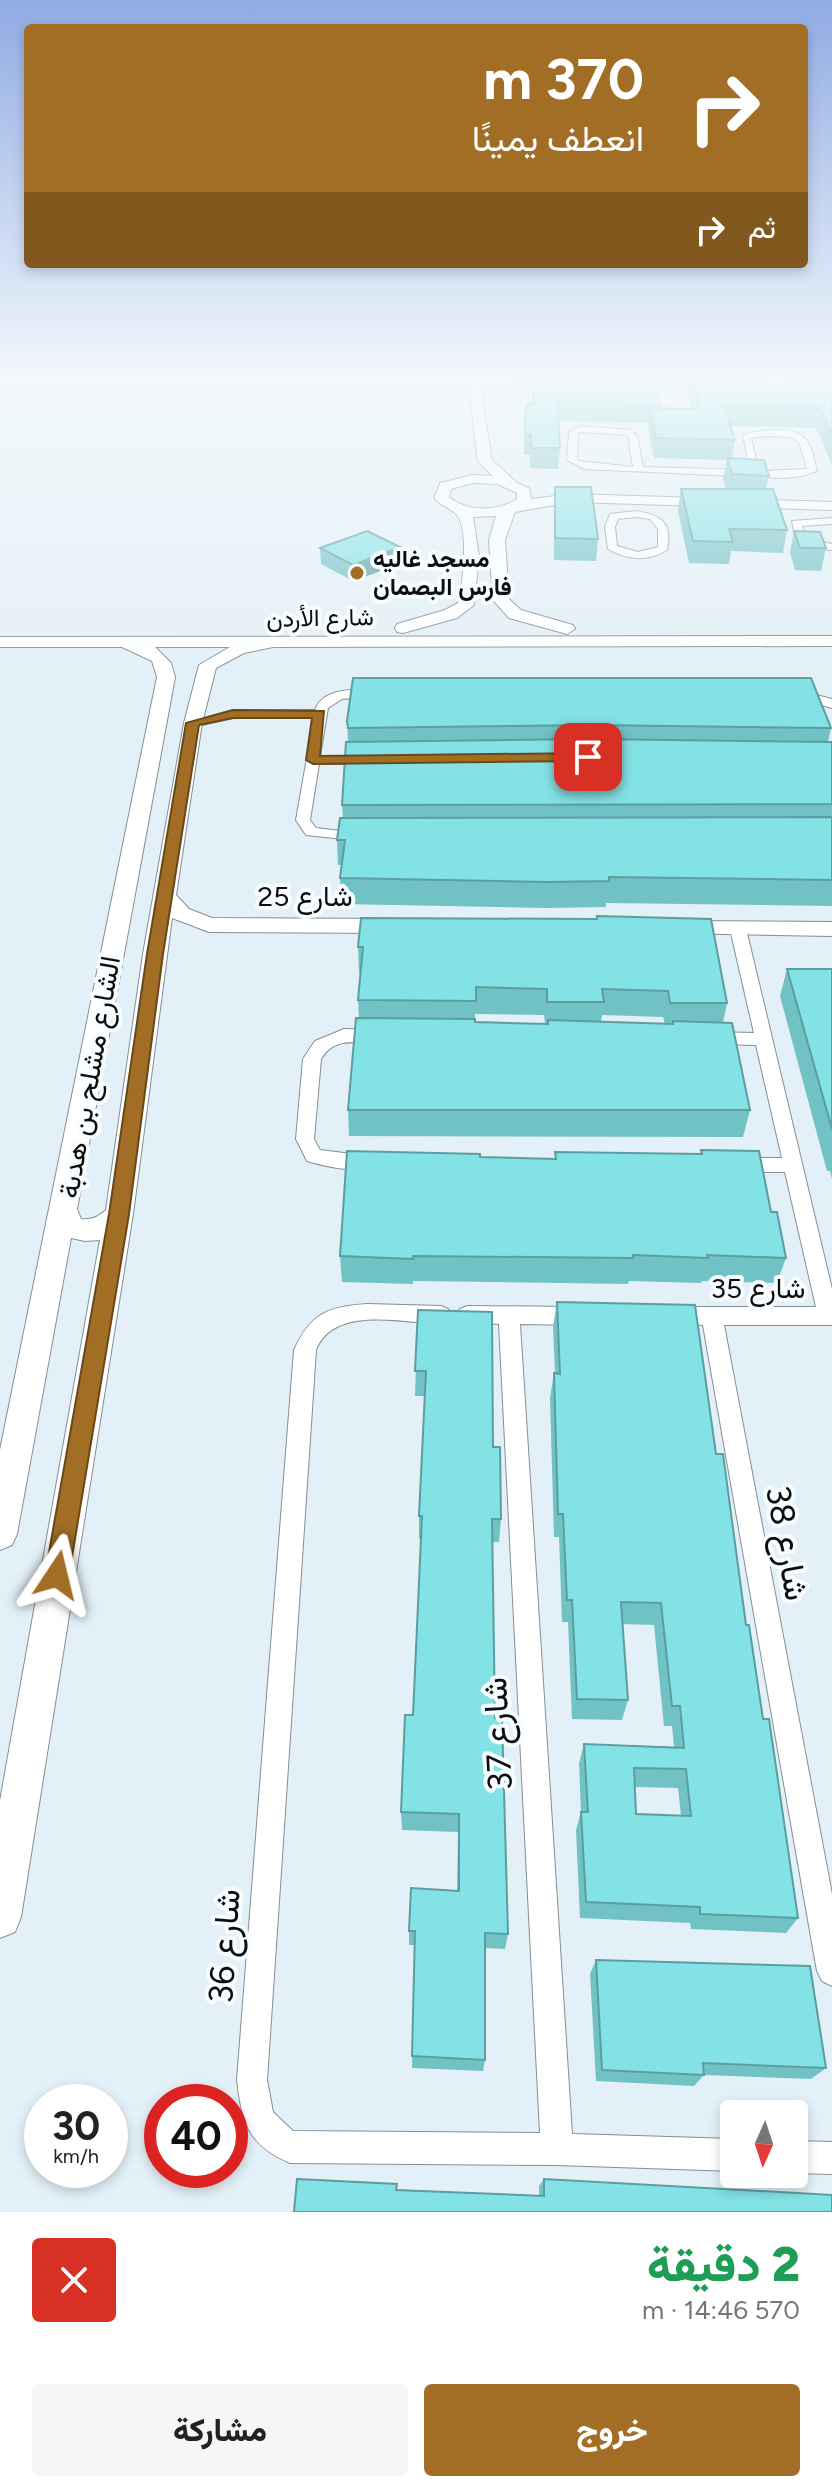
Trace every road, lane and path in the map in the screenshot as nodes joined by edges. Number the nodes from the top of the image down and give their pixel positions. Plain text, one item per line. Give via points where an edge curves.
1 (458, 481) edge
2 (463, 481) edge
3 (488, 481) edge
4 (509, 481) edge
5 (682, 481) edge
6 (717, 481) edge
7 (450, 484) junction
8 (514, 485) junction
9 (698, 486) junction
10 (572, 498) junction
11 (832, 506) edge
12 (514, 507) junction
13 (635, 507) junction
14 (461, 510) junction
15 (832, 521) edge
16 (832, 547) edge
17 (403, 628) junction
18 (0, 629) edge
19 (567, 629) junction
20 (832, 630) edge
21 (832, 641) edge
22 (0, 642) edge
23 (127, 643) junction
24 (268, 643) junction
25 (203, 676) junction
26 (166, 677) junction
27 (395, 693) edge
28 (790, 694) edge
29 (832, 704) edge
30 (319, 714) junction
31 (193, 723) junction
32 (313, 760) junction
33 (389, 760) edge
34 (374, 837) edge
35 (165, 897) junction
36 (209, 925) junction
37 (411, 926) edge
38 (661, 928) edge
39 (738, 929) junction
40 (832, 929) edge
41 (155, 954) junction
42 (391, 1036) edge
43 (700, 1038) edge
44 (762, 1039) junction
45 (390, 1162) edge
46 (715, 1164) edge
47 (792, 1165) junction
48 (65, 1213) junction
49 (119, 1214) junction
50 (509, 1315) junction
51 (603, 1316) edge
52 (649, 1316) edge
53 (712, 1316) junction
54 (830, 1316) edge
55 (0, 1534) edge
56 (0, 1917) edge
57 (832, 1971) edge
58 (557, 2149) junction
59 (720, 2155) edge
60 (808, 2157) edge
61 (832, 2158) edge

1 - 7 street
2 - 7 street
3 - 8 street
4 - 8 street
5 - 9 street
6 - 9 street
7 - 14 street via 442,489 441,498
8 - 10 street
8 - 12 street via 525,496
9 - 11 street
9 - 13 street
10 - 12 street
10 - 13 street
12 - 14 street
12 - 19 street via 502,516 497,531 501,600 515,614
13 - 13 street via 663,529 663,548 657,553 637,556 612,547 614,516
14 - 17 street via 468,516 470,531 466,605
15 - 16 street via 796,523 801,541
17 - 18 street, شارع الأردن
17 - 19 street, شارع الأردن
19 - 20 street, شارع الأردن
21 - 24 street, شارع الأردن
22 - 23 street, شارع الأردن
23 - 24 street, شارع الأردن
23 - 26 street via 160,658
24 - 25 street via 227,654 208,665
25 - 26 street via 185,668
25 - 31 street, الشارع مشلح بن هدبة
26 - 48 street, الشارع مشلح بن هدبة
27 - 30 street via 339,695
28 - 29 street
30 - 31 street via 233,714
30 - 32 street
31 - 35 street, الشارع مشلح بن هدبة
32 - 33 street
32 - 34 street via 303,820 311,832
35 - 36 street, شارع 25 via 181,914
35 - 41 street, الشارع مشلح بن هدبة
36 - 37 street, شارع 25
36 - 41 street, شارع 25
38 - 39 street
39 - 40 street
39 - 44 street
41 - 49 street, الشارع مشلح بن هدبة
42 - 45 street via 344,1035 321,1045 312,1059 305,1139 314,1156
43 - 44 street
44 - 47 street
46 - 47 street
47 - 54 street
48 - 49 street via 70,1227 87,1232 107,1227
48 - 55 street, الشارع مشلح بن هدبة
49 - 56 street, الشارع مشلح بن هدبة
50 - 51 street
50 - 58 street, شارع 37
50 - 58 street, شارع 36 via 348,1315 326,1320 311,1334 305,1350 253,2064 256,2112 268,2136 290,2147
52 - 53 street, شارع 35
53 - 54 street, شارع 35
53 - 57 street, شارع 38
58 - 59 street, شارع 36
60 - 61 street

